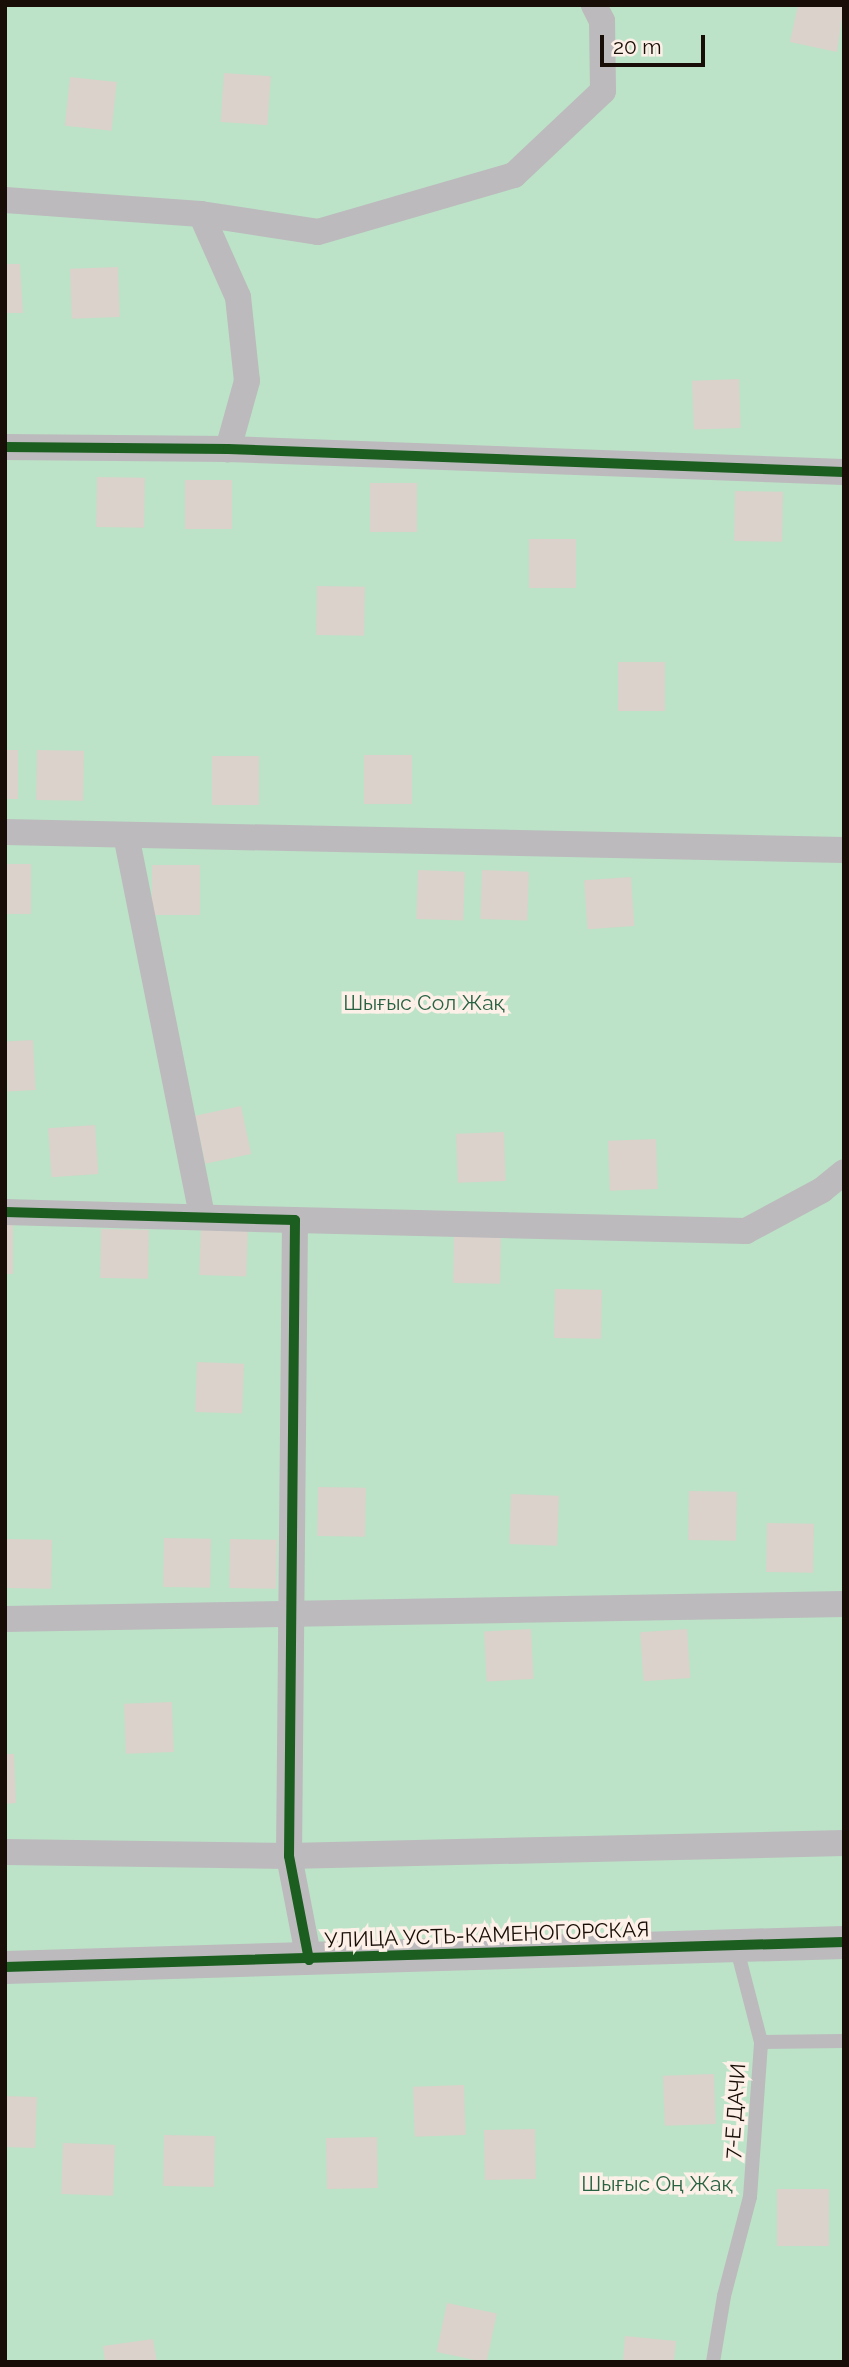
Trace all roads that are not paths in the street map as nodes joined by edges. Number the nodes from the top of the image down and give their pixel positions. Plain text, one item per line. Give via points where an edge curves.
1 (594, 5) edge
2 (5, 200) edge
3 (201, 214) junction
4 (5, 447) edge
5 (229, 449) junction
6 (844, 472) edge
7 (5, 832) edge
8 (126, 835) junction
9 (844, 850) edge
10 (844, 1172) edge
11 (5, 1212) edge
12 (202, 1216) junction
13 (295, 1220) junction
14 (844, 1604) edge
15 (291, 1616) junction
16 (5, 1619) edge
17 (844, 1843) edge
18 (5, 1852) edge
19 (289, 1856) junction
20 (844, 1942) edge
21 (736, 1945) junction
22 (309, 1960) junction
23 (5, 1967) edge
24 (844, 2041) edge
25 (761, 2042) junction
26 (713, 2362) edge

1 - 3 street via 603,21 603,91 514,175 318,232
2 - 3 street
3 - 5 street via 238,297 247,381
4 - 5 street
5 - 6 street
7 - 8 street
8 - 9 street
8 - 12 street
10 - 13 street via 822,1190 746,1231
11 - 12 street
12 - 13 street
13 - 15 street
14 - 15 street
15 - 16 street
15 - 19 street
17 - 19 street
18 - 19 street
19 - 22 street
20 - 21 street, УЛИЦА УСТЬ-КАМЕНОГОРСКАЯ
21 - 22 street, УЛИЦА УСТЬ-КАМЕНОГОРСКАЯ
21 - 25 lane, 7-Е ДАЧИ
22 - 23 street, УЛИЦА УСТЬ-КАМЕНОГОРСКАЯ
24 - 25 lane
25 - 26 lane, 7-Е ДАЧИ via 750,2197 724,2296

